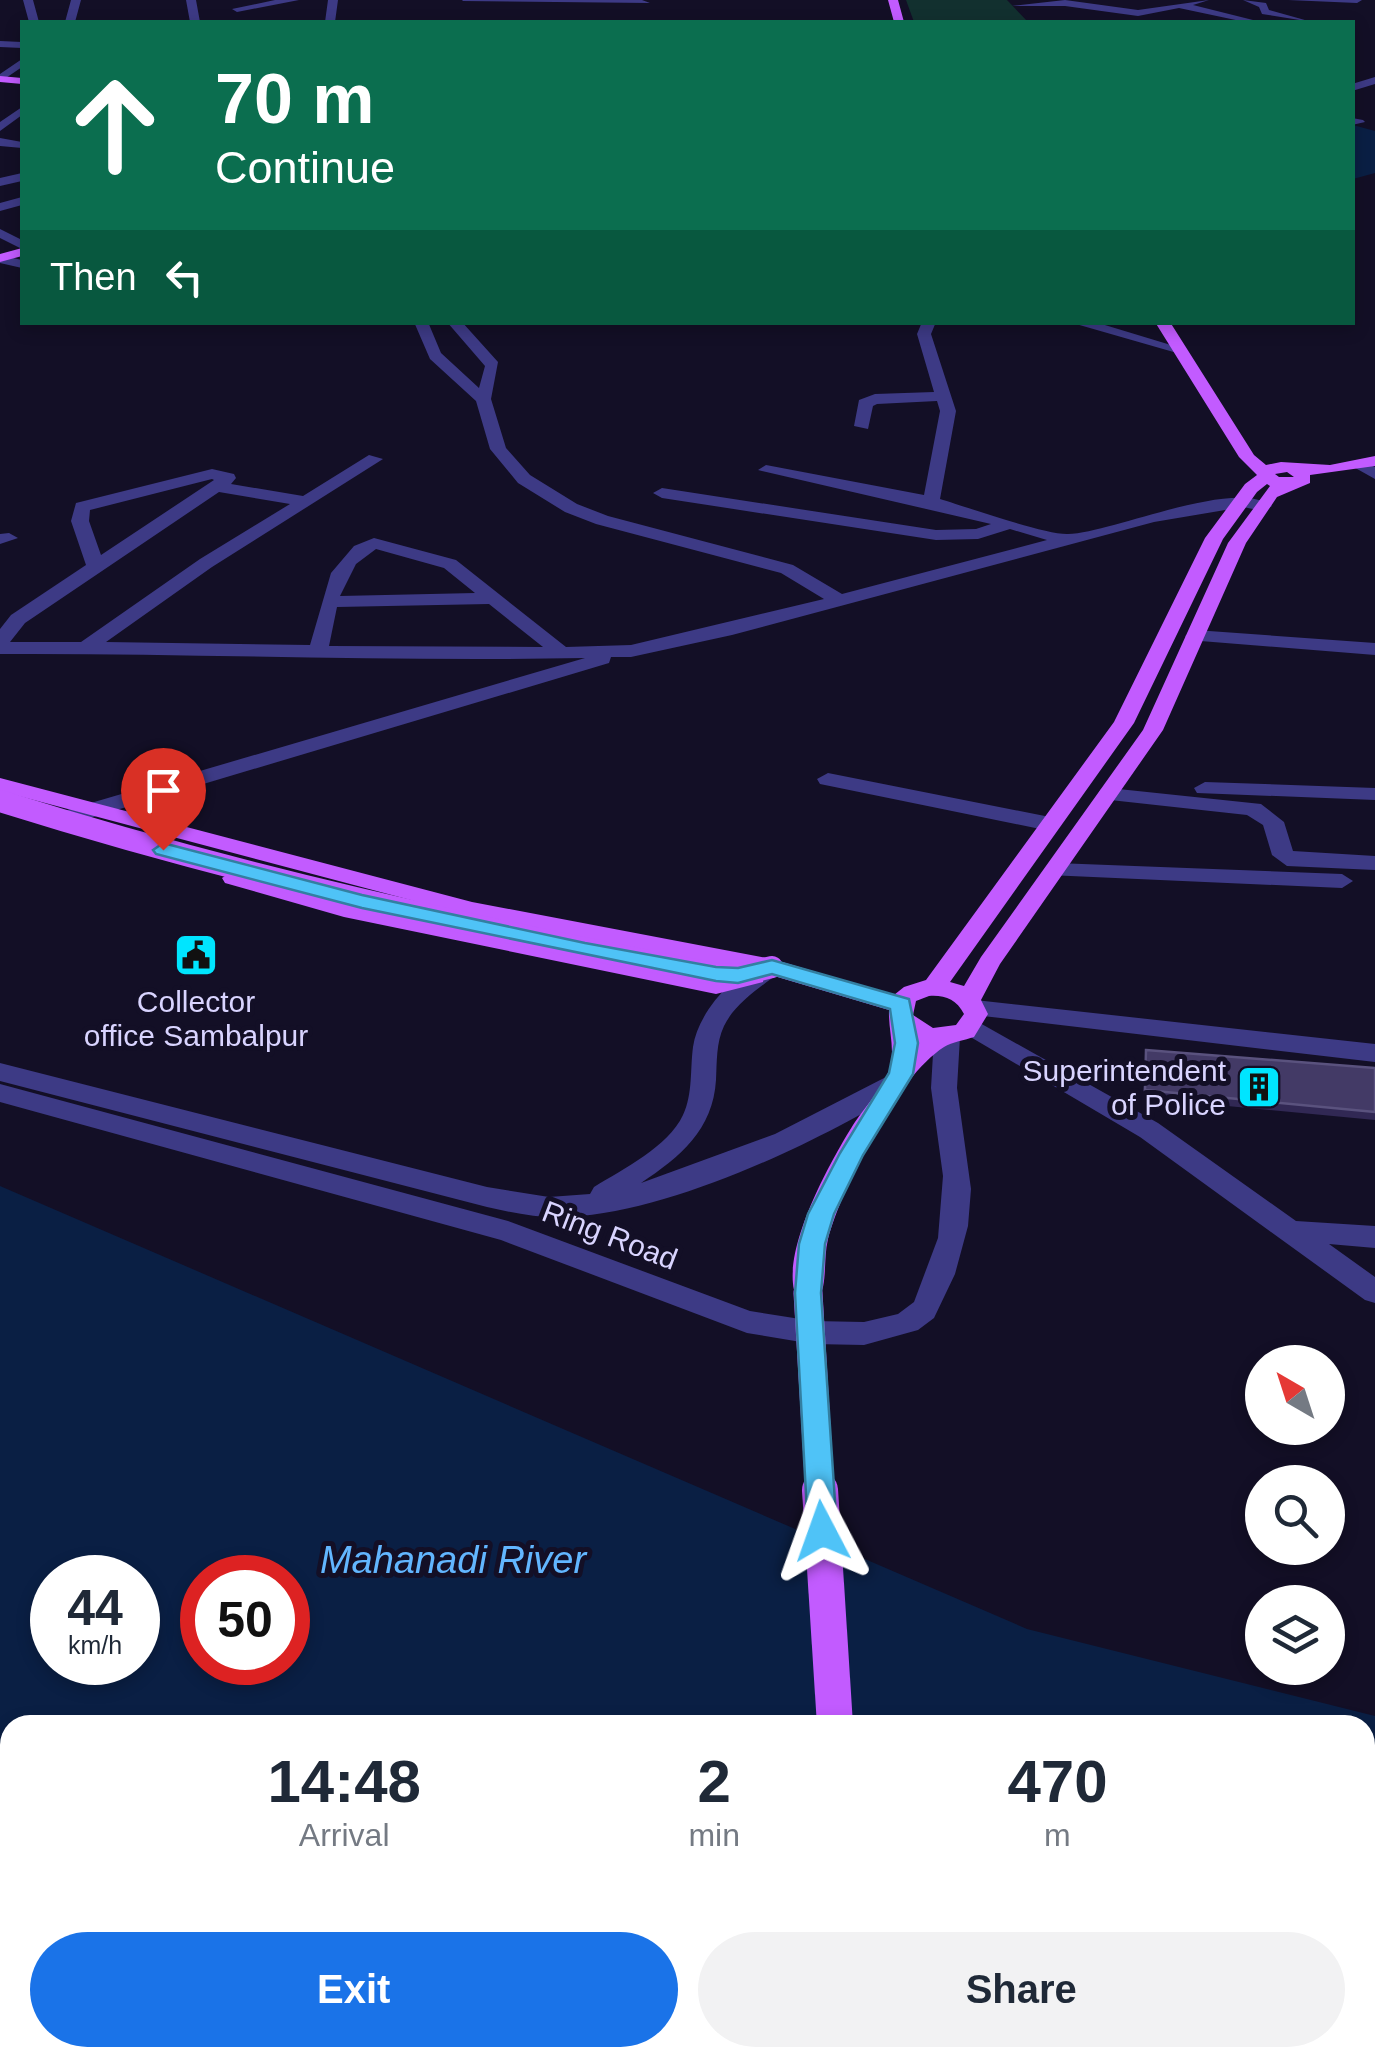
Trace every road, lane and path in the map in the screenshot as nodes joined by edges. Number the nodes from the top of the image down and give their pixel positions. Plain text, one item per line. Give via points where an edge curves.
1 (247, 0) edge
2 (294, 0) edge
3 (1204, 0) edge
4 (1248, 0) edge
5 (1292, 0) edge
6 (1356, 0) edge
7 (566, 1) edge
8 (588, 2) edge
9 (645, 2) edge
10 (1015, 3) edge
11 (466, 4) edge
12 (1181, 6) junction
13 (237, 9) junction
14 (580, 16) dead end
15 (221, 19) dead end
16 (1247, 20) edge
17 (1298, 20) edge
18 (20, 112) edge
19 (0, 128) edge
20 (16, 222) dead end
21 (0, 230) edge
22 (20, 247) edge
23 (421, 325) edge
24 (457, 325) edge
25 (928, 325) edge
26 (1087, 325) edge
27 (1164, 325) edge
28 (1177, 349) junction
29 (945, 396) junction
30 (484, 399) junction
31 (862, 426) dead end
32 (1242, 444) junction
33 (375, 459) dead end
34 (1367, 463) edge
35 (766, 470) dead end
36 (1375, 474) edge
37 (1265, 475) junction
38 (1294, 475) junction
39 (219, 487) junction
40 (662, 493) dead end
41 (307, 502) junction
42 (931, 502) junction
43 (1243, 502) junction
44 (1263, 506) junction
45 (1010, 524) junction
46 (1065, 540) junction
47 (95, 565) junction
48 (494, 598) junction
49 (839, 600) junction
50 (329, 602) junction
51 (1195, 636) junction
52 (0, 646) edge
53 (86, 647) junction
54 (1375, 650) edge
55 (560, 651) junction
56 (631, 651) junction
57 (318, 652) junction
58 (828, 779) dead end
59 (0, 784) edge
60 (1112, 790) junction
61 (1375, 794) edge
62 (0, 801) edge
63 (0, 809) edge
64 (89, 810) junction
65 (49, 824) junction
66 (1050, 824) junction
67 (1375, 863) edge
68 (1056, 870) junction
69 (1342, 881) dead end
70 (772, 967) junction
71 (934, 987) junction
72 (903, 1013) junction
73 (960, 1021) junction
74 (1375, 1053) edge
75 (0, 1072) edge
76 (898, 1078) junction
77 (0, 1093) edge
78 (572, 1207) junction
79 (1293, 1232) junction
80 (1375, 1237) edge
81 (1375, 1292) edge
82 (834, 1715) edge

1 - 13 street
2 - 13 street
3 - 12 street
4 - 17 street
5 - 6 street
7 - 8 street
7 - 11 street
8 - 9 street
8 - 14 street
10 - 12 street via 1138,13
12 - 16 street
13 - 15 street
18 - 19 street
20 - 21 street
21 - 22 street
23 - 30 street via 430,348
24 - 30 street via 493,365
25 - 29 street via 924,334
26 - 28 street
27 - 28 main road
28 - 32 main road
29 - 31 street via 874,399 865,403
29 - 42 street
30 - 49 street via 498,449 524,480 571,508 768,563
32 - 37 main road
32 - 38 main road
33 - 41 street
34 - 36 street
34 - 38 main road
35 - 42 street
37 - 38 main road
37 - 43 main road
38 - 44 main road
39 - 41 street
39 - 47 street
39 - 47 street via 228,478 220,473 82,507
40 - 45 street via 936,535 978,534
41 - 53 street
42 - 45 street
43 - 44 street
43 - 46 street
43 - 66 main road via 1214,538 1124,723
44 - 51 main road via 1238,542
45 - 46 street
46 - 49 street
47 - 52 street via 18,619
48 - 50 street
48 - 50 street via 450,564 374,544 349,557
48 - 55 street
49 - 56 street
50 - 57 street
51 - 54 street
51 - 60 main road via 1153,730
52 - 53 street
53 - 57 street
55 - 56 street
55 - 57 street
56 - 64 street
58 - 66 street
59 - 64 main road
60 - 61 street
60 - 67 street via 1253,810 1272,822 1283,855 1294,860
60 - 68 main road
62 - 70 main road, bridge via 391,908 716,974
63 - 65 main road
64 - 65 street
64 - 70 main road via 471,910
65 - 70 main road via 344,910 530,951 716,986
66 - 71 main road
68 - 69 street
68 - 73 main road via 990,962
70 - 72 main road
70 - 78 street via 717,1017 705,1042 694,1120 648,1165
71 - 72 main road via 912,992
71 - 73 main road via 954,990
72 - 73 main road via 923,1034
72 - 76 main road via 906,1043
73 - 74 street
73 - 76 main road
73 - 77 street, Ring Road via 940,1072 957,1212 937,1288 906,1324 836,1334 747,1322 508,1231
73 - 79 street via 1149,1130
75 - 78 street, Ring Road via 354,1164 531,1205
76 - 78 street, Ring Road via 826,1120 691,1176
76 - 82 main road, bridge via 852,1153 812,1244 808,1293
79 - 80 street
79 - 81 street

